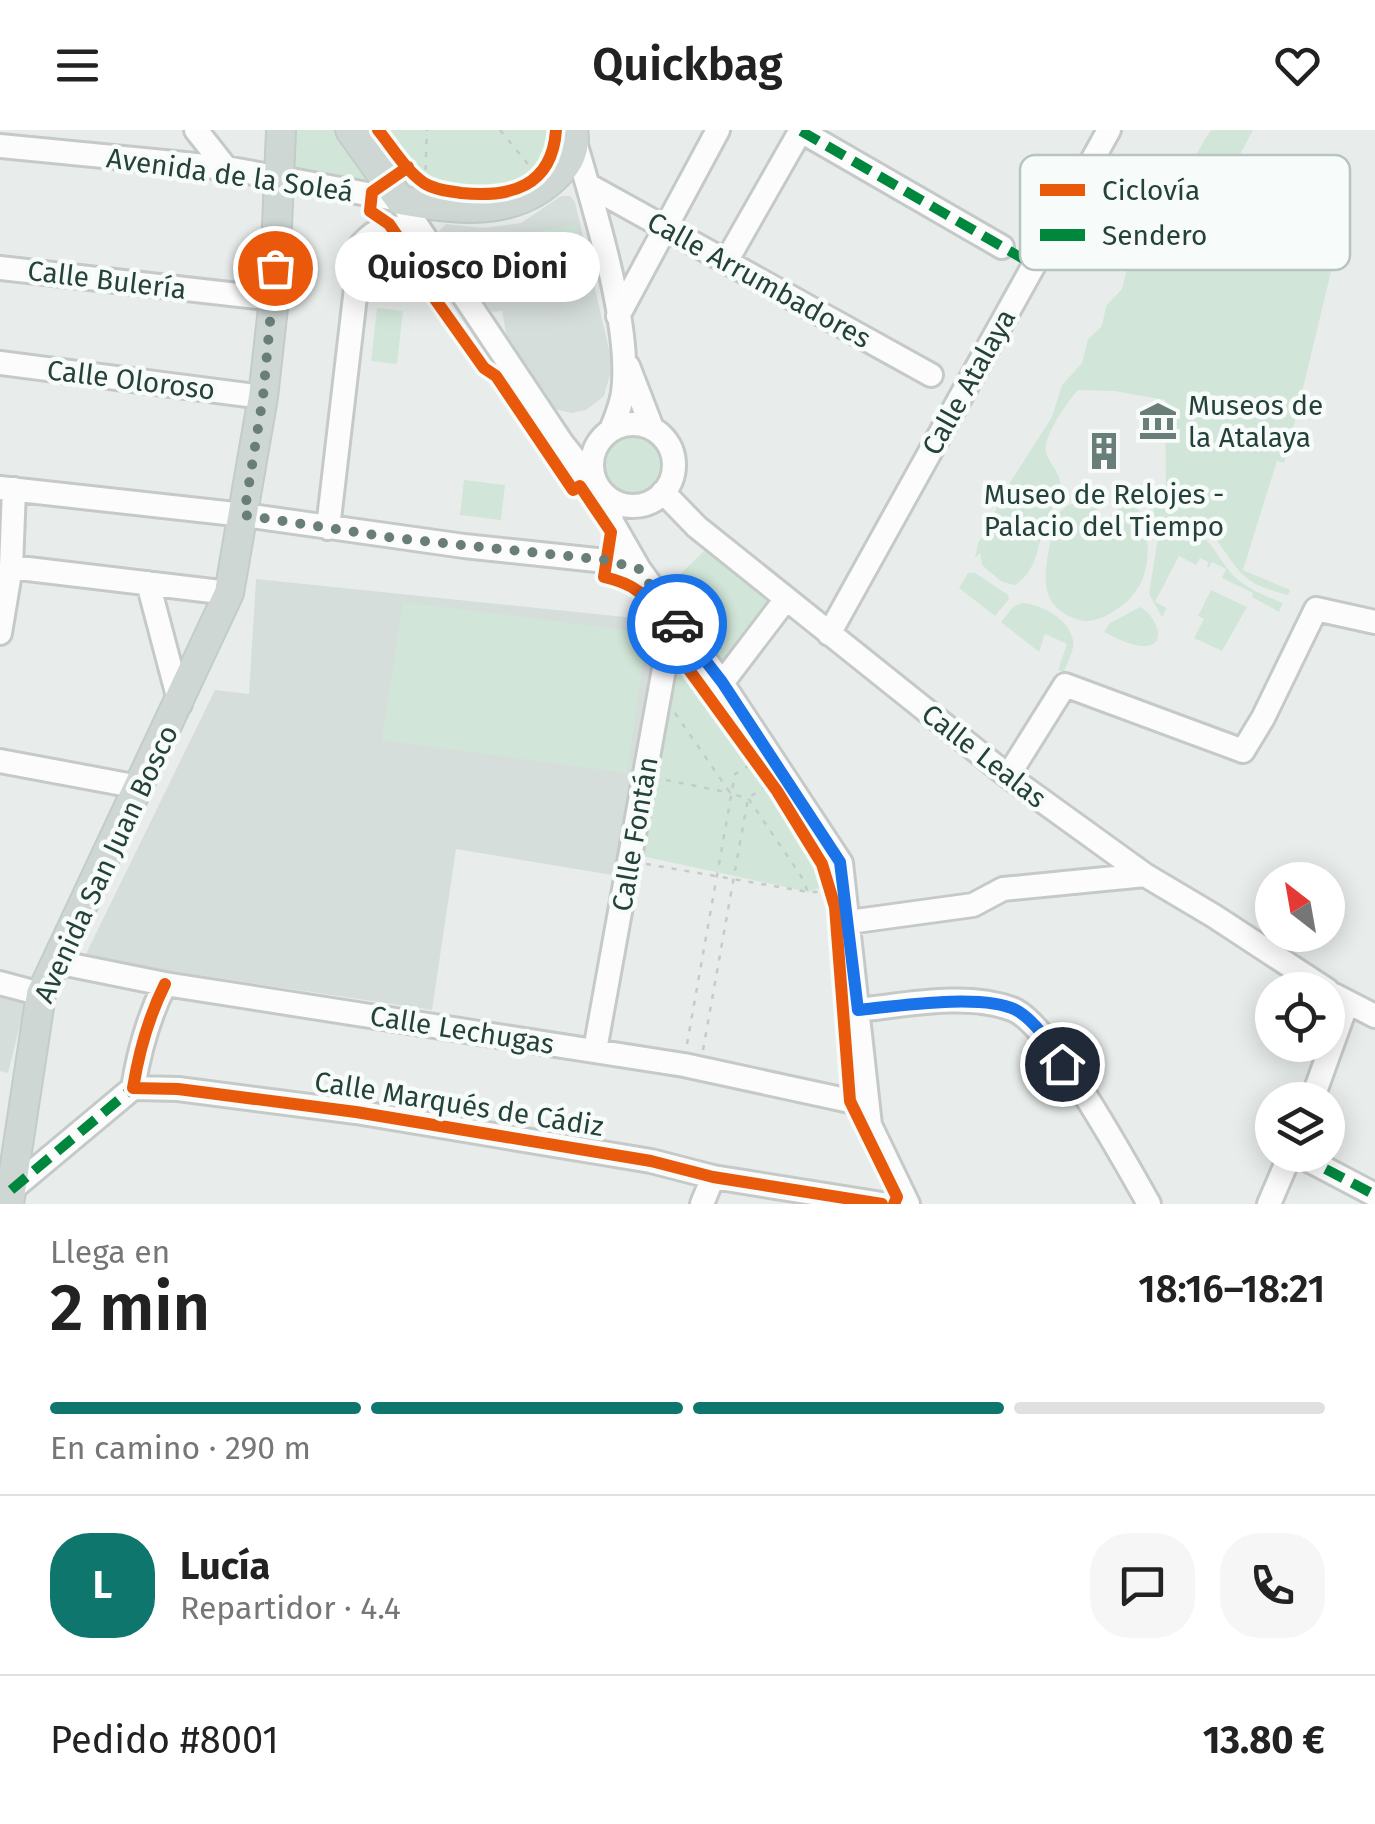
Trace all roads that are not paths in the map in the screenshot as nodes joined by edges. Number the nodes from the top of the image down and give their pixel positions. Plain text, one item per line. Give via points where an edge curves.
1 (196, 130) edge
2 (281, 130) edge
3 (350, 130) edge
4 (718, 130) edge
5 (801, 131) edge
6 (1106, 131) edge
7 (574, 136) edge
8 (0, 146) edge
9 (1089, 155) edge
10 (226, 168) junction
11 (277, 176) junction
12 (588, 186) junction
13 (420, 201) junction
14 (664, 226) junction
15 (1020, 253) edge
16 (1018, 256) junction
17 (727, 260) junction
18 (0, 268) edge
19 (639, 275) junction
20 (610, 278) junction
21 (274, 299) junction
22 (618, 316) junction
23 (624, 356) junction
24 (0, 363) edge
25 (947, 383) junction
26 (263, 397) junction
27 (652, 428) junction
28 (611, 430) junction
29 (7, 488) edge
30 (663, 492) junction
31 (603, 493) junction
32 (244, 515) junction
33 (328, 528) junction
34 (11, 567) junction
35 (639, 569) junction
36 (148, 583) junction
37 (229, 594) junction
38 (786, 599) junction
39 (674, 618) junction
40 (1375, 622) edge
41 (0, 634) edge
42 (829, 634) junction
43 (722, 682) junction
44 (180, 704) junction
45 (0, 761) edge
46 (1008, 776) junction
47 (138, 787) junction
48 (1144, 875) junction
49 (842, 914) junction
50 (56, 962) junction
51 (1300, 972) edge
52 (0, 982) edge
53 (165, 984) junction
54 (41, 994) junction
55 (1345, 1000) edge
56 (858, 1010) junction
57 (1375, 1016) edge
58 (595, 1050) junction
59 (133, 1088) junction
60 (866, 1095) junction
61 (1283, 1172) edge
62 (1331, 1172) edge
63 (713, 1177) junction
64 (1375, 1195) edge
65 (10, 1197) edge
66 (702, 1204) edge
67 (882, 1204) edge
68 (908, 1204) edge
69 (1149, 1204) edge
70 (1269, 1204) edge

1 - 10 street
2 - 11 main road, Avenida San Juan Bosco
3 - 13 main road
4 - 14 street
5 - 16 street
5 - 17 street
6 - 9 street, Calle Atalaya
7 - 12 street
7 - 13 main road via 568,164 530,197 494,208
8 - 10 street, Avenida de la Soleá
10 - 11 street, Avenida de la Soleá
11 - 13 street, Avenida de la Soleá
11 - 21 main road, Avenida San Juan Bosco
12 - 14 street, Calle Arrumbadores
12 - 20 street
13 - 31 street via 562,443
13 - 33 street via 394,227 373,231 361,245
14 - 17 street, Calle Arrumbadores
14 - 19 street
15 - 16 street, Calle Atalaya
16 - 25 street, Calle Atalaya
17 - 25 street, Calle Arrumbadores
18 - 21 street, Calle Bulería
19 - 20 street via 624,283
19 - 22 street
20 - 22 street
21 - 26 main road, Avenida San Juan Bosco
22 - 23 street
23 - 27 street
23 - 28 street via 623,396
24 - 26 street, Calle Oloroso
25 - 42 street, Calle Atalaya
26 - 32 main road, Avenida San Juan Bosco
27 - 28 street
27 - 30 street via 668,444 674,465
28 - 31 street via 594,458
29 - 32 street
29 - 34 street
30 - 31 street via 638,506
30 - 38 street, Calle Lealas
31 - 35 street
32 - 33 street
32 - 37 main road, Avenida San Juan Bosco
33 - 35 street
34 - 36 street
34 - 41 street
35 - 39 street
36 - 37 street
36 - 44 street
37 - 44 main road, Avenida San Juan Bosco
38 - 42 street, Calle Lealas
38 - 43 street
39 - 43 street
39 - 58 street, Calle Fontán
40 - 46 street via 1316,609 1243,752 1065,685
42 - 46 street, Calle Lealas
43 - 49 street via 840,862
44 - 47 main road, Avenida San Juan Bosco
45 - 47 street
46 - 48 street, Calle Lealas
47 - 50 main road, Avenida San Juan Bosco
48 - 49 street via 1003,889 973,905
48 - 51 street, Calle Lealas
49 - 56 street
50 - 53 street, Calle Lechugas
50 - 54 main road, Avenida San Juan Bosco
52 - 54 street
53 - 58 street, Calle Lechugas
53 - 59 street via 138,1051
54 - 65 main road, Avenida San Juan Bosco
55 - 57 street, Calle Lealas
56 - 60 street
56 - 69 street via 952,1002 1017,1010 1045,1037
58 - 60 street, Calle Lechugas via 850,1101
59 - 63 street, Calle Marqués de Cádiz via 356,1112
59 - 65 street
60 - 68 street via 870,1125
61 - 70 street
62 - 64 street
63 - 66 street
63 - 67 street, Calle Marqués de Cádiz

